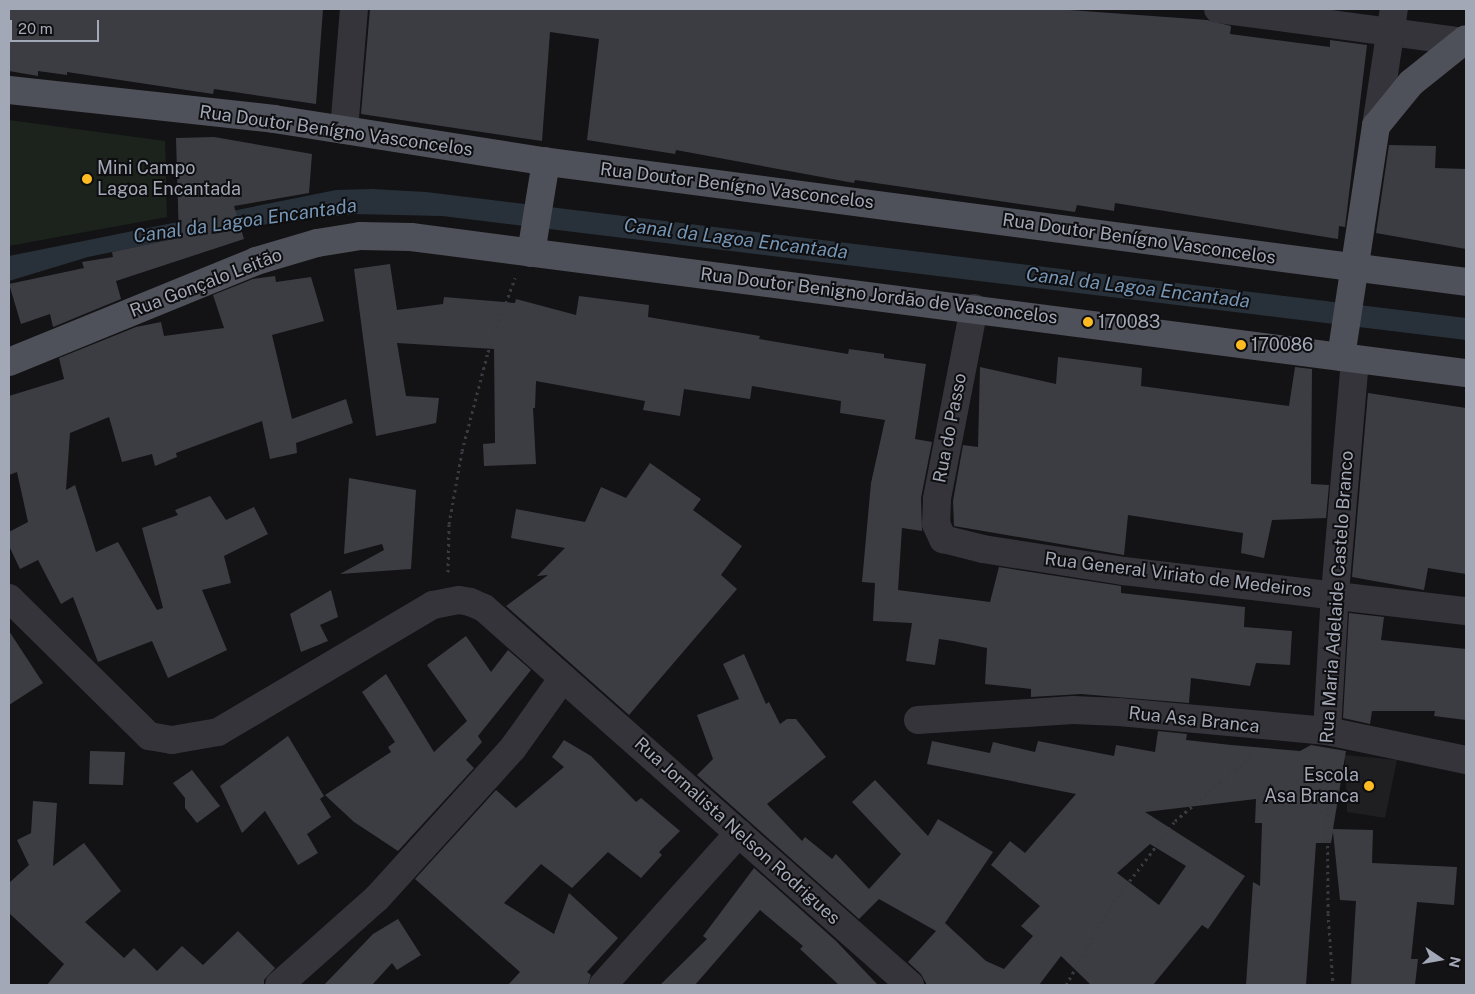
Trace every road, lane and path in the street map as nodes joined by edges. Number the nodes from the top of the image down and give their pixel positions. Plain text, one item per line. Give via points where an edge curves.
1 (354, 9) edge
2 (1218, 9) edge
3 (1392, 20) edge
4 (1466, 41) edge
5 (9, 90) edge
6 (1376, 126) junction
7 (344, 130) junction
8 (543, 161) junction
9 (530, 234) junction
10 (411, 237) joint
11 (1355, 275) junction
12 (1466, 282) edge
13 (974, 308) junction
14 (1346, 354) junction
15 (9, 362) edge
16 (1466, 373) edge
17 (950, 542) joint
18 (1335, 594) junction
19 (9, 598) edge
20 (459, 602) junction
21 (1466, 611) edge
22 (563, 678) junction
23 (918, 720) dead end
24 (1285, 729) junction
25 (1327, 731) junction
26 (1466, 760) edge
27 (739, 833) junction
28 (905, 984) edge
29 (280, 985) edge
30 (603, 985) edge
31 (1066, 985) edge
32 (1333, 985) edge

1 - 7 street
2 - 3 street
3 - 4 street
3 - 6 street
4 - 6 main road via 1411,83
5 - 7 main road, Rua Doutor Benígno Vasconcelos
6 - 11 main road
7 - 8 main road, Rua Doutor Benígno Vasconcelos
8 - 9 main road
8 - 9 street
8 - 11 main road, Rua Doutor Benígno Vasconcelos
9 - 10 main road, Rua Doutor Benigno Jordão de Vasconcelos
9 - 13 main road, Rua Doutor Benigno Jordão de Vasconcelos
9 - 20 path via 488,352 462,451 449,524
10 - 15 main road, Rua Gonçalo Leitão via 360,236 317,243 256,261
11 - 12 main road, Rua Doutor Benígno Vasconcelos
11 - 14 main road
13 - 14 main road, Rua Doutor Benigno Jordão de Vasconcelos
13 - 17 street, Rua do Passo via 937,499 936,524 943,539
14 - 16 main road, Rua Doutor Benigno Jordão de Vasconcelos
14 - 18 street, Rua Maria Adelaide Castelo Branco
17 - 18 street, Rua General Viriato de Medeiros via 1124,571
18 - 21 street, Rua General Viriato de Medeiros
18 - 25 street, Rua Maria Adelaide Castelo Branco
19 - 20 street via 149,736 172,740 218,732 432,605
20 - 22 street, Rua Jornalista Nelson Rodrigues via 484,608
22 - 27 street, Rua Jornalista Nelson Rodrigues
22 - 29 street via 513,748 377,898
23 - 24 street, Rua Asa Branca via 1073,710
24 - 25 street, Rua Asa Branca
24 - 31 path via 1175,821 1110,907
25 - 26 street, Rua Asa Branca
25 - 32 path, Rua Maria Adelaide Castelo Branco via 1328,913
27 - 28 street, Rua Jornalista Nelson Rodrigues
27 - 30 street

